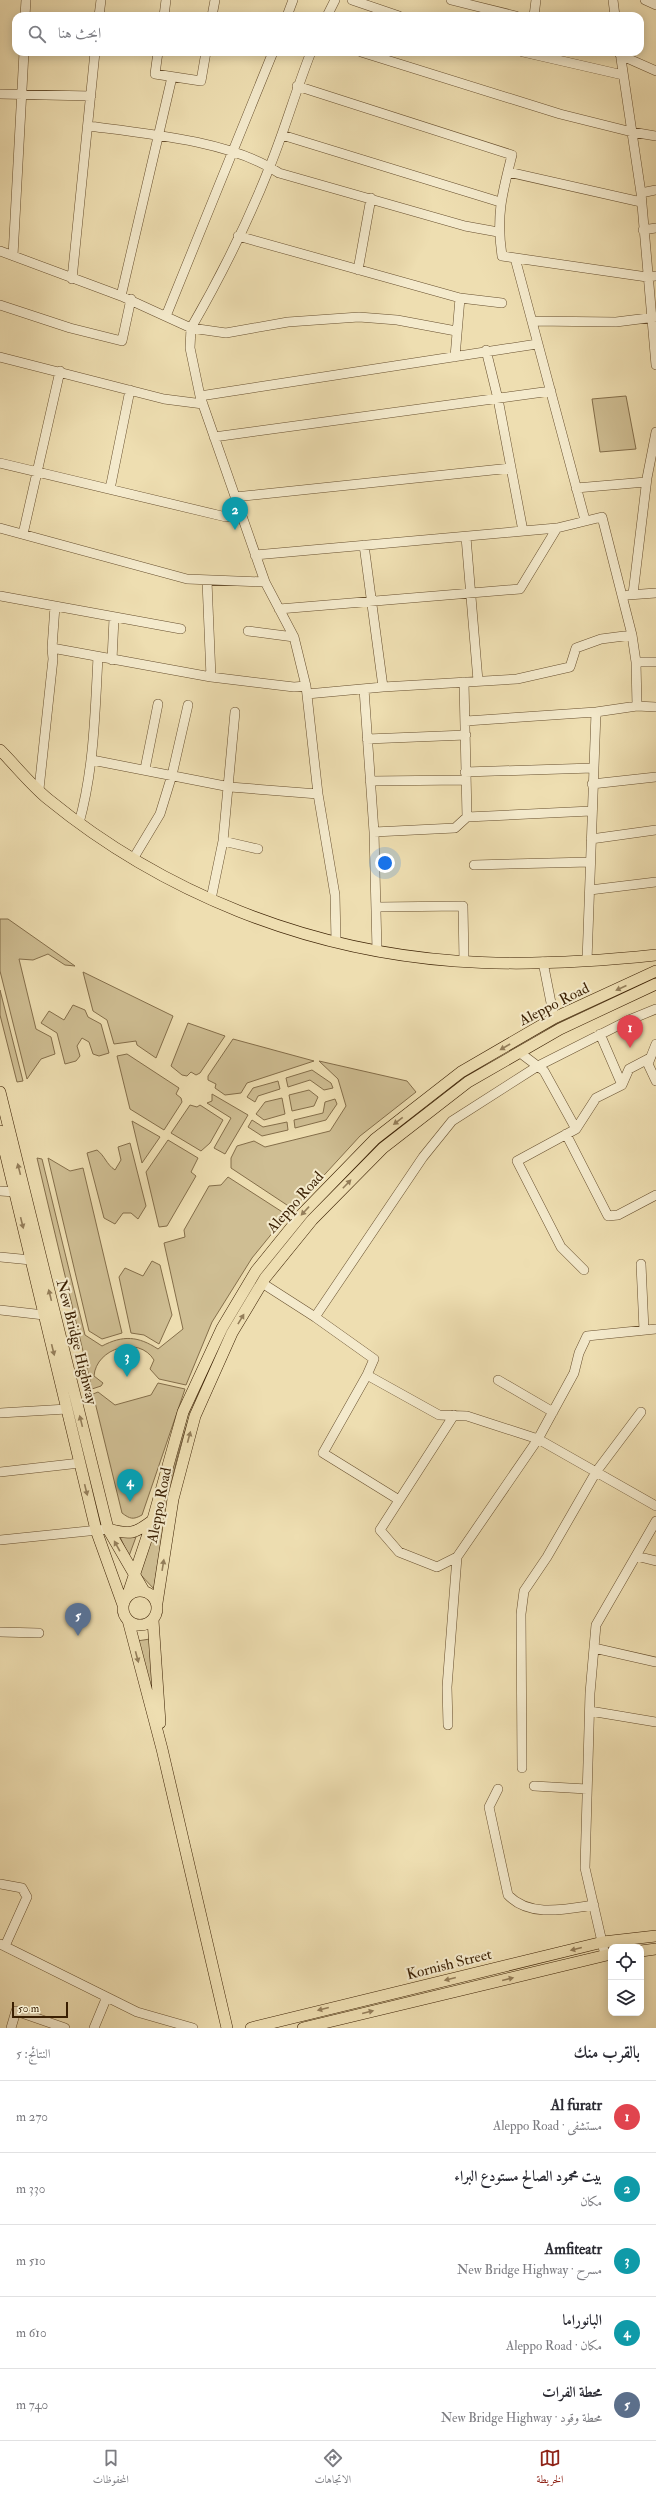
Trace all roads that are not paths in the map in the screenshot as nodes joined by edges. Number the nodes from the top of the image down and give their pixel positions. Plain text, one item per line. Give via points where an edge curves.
1 (26, 0) edge
2 (101, 0) edge
3 (166, 0) edge
4 (215, 0) edge
5 (293, 0) edge
6 (335, 0) edge
7 (352, 0) edge
8 (451, 0) edge
9 (536, 0) edge
10 (612, 0) edge
11 (645, 0) edge
12 (474, 3) edge
13 (656, 5) edge
14 (25, 12) edge
15 (100, 12) edge
16 (164, 12) edge
17 (213, 12) edge
18 (288, 12) edge
19 (329, 12) edge
20 (387, 12) edge
21 (503, 12) edge
22 (534, 12) edge
23 (614, 12) edge
24 (24, 56) edge
25 (96, 56) edge
26 (157, 56) edge
27 (205, 56) edge
28 (271, 56) edge
29 (309, 56) edge
30 (374, 56) edge
31 (540, 56) edge
32 (620, 56) edge
33 (626, 56) edge
34 (656, 71) edge
35 (623, 75) junction
36 (172, 77) junction
37 (297, 86) junction
38 (22, 93) junction
39 (0, 94) edge
40 (91, 96) junction
41 (88, 126) junction
42 (632, 132) junction
43 (158, 134) junction
44 (282, 135) junction
45 (656, 136) edge
46 (232, 152) junction
47 (270, 167) junction
48 (508, 172) junction
49 (656, 190) edge
50 (371, 198) junction
51 (641, 198) junction
52 (500, 202) junction
53 (656, 228) edge
54 (643, 230) junction
55 (498, 232) junction
56 (238, 236) junction
57 (0, 251) edge
58 (13, 256) junction
59 (515, 258) junction
60 (358, 270) junction
61 (652, 277) edge
62 (72, 279) junction
63 (121, 296) junction
64 (460, 298) junction
65 (131, 299) junction
66 (502, 303) dead end
67 (0, 304) edge
68 (166, 316) junction
69 (654, 317) edge
70 (532, 321) junction
71 (192, 328) junction
72 (456, 331) junction
73 (537, 344) junction
74 (486, 350) junction
75 (0, 357) edge
76 (455, 357) junction
77 (656, 361) edge
78 (656, 365) edge
79 (60, 371) junction
80 (130, 390) junction
81 (551, 391) junction
82 (498, 399) junction
83 (202, 400) junction
84 (656, 432) edge
85 (214, 437) junction
86 (0, 462) edge
87 (511, 468) junction
88 (37, 471) junction
89 (646, 482) junction
90 (576, 488) junction
91 (110, 489) junction
92 (235, 497) junction
93 (241, 514) junction
94 (585, 520) junction
95 (0, 528) edge
96 (557, 528) junction
97 (523, 532) junction
98 (23, 534) junction
99 (466, 537) junction
100 (364, 545) junction
101 (255, 555) junction
102 (207, 581) junction
103 (265, 582) junction
104 (656, 593) edge
105 (472, 594) junction
106 (633, 594) junction
107 (0, 596) edge
108 (623, 596) junction
109 (371, 600) junction
110 (55, 606) junction
111 (279, 609) junction
112 (114, 618) junction
113 (181, 628) dead end
114 (248, 632) dead end
115 (632, 635) junction
116 (294, 637) junction
117 (52, 648) junction
118 (98, 657) junction
119 (112, 660) junction
120 (636, 662) junction
121 (656, 662) edge
122 (210, 677) junction
123 (478, 681) junction
124 (464, 682) junction
125 (383, 687) junction
126 (364, 689) junction
127 (307, 690) junction
128 (158, 704) dead end
129 (188, 705) dead end
130 (637, 706) junction
131 (656, 707) edge
132 (235, 712) dead end
133 (596, 712) junction
134 (466, 721) junction
135 (466, 735) junction
136 (367, 739) junction
137 (0, 750) edge
138 (92, 760) junction
139 (593, 768) junction
140 (146, 769) junction
141 (172, 775) junction
142 (465, 776) junction
143 (656, 777) edge
144 (370, 782) junction
145 (592, 784) junction
146 (230, 787) junction
147 (38, 790) junction
148 (318, 794) junction
149 (592, 811) junction
150 (467, 817) junction
151 (79, 823) junction
152 (656, 830) edge
153 (374, 832) junction
154 (590, 838) junction
155 (223, 841) junction
156 (258, 849) dead end
157 (132, 859) junction
158 (590, 862) junction
159 (474, 865) dead end
160 (656, 882) edge
161 (590, 890) junction
162 (211, 899) junction
163 (377, 907) junction
164 (336, 941) junction
165 (378, 950) junction
166 (656, 955) edge
167 (464, 961) junction
168 (587, 961) junction
169 (543, 962) junction
170 (656, 971) edge
171 (656, 984) edge
172 (656, 1009) edge
173 (554, 1018) junction
174 (600, 1034) junction
175 (656, 1044) edge
176 (519, 1052) junction
177 (650, 1058) junction
178 (538, 1066) junction
179 (656, 1081) edge
180 (622, 1085) junction
181 (0, 1092) edge
182 (576, 1129) junction
183 (0, 1131) edge
184 (566, 1134) junction
185 (0, 1191) edge
186 (15, 1192) junction
187 (656, 1195) edge
188 (0, 1257) edge
189 (31, 1260) junction
190 (641, 1264) dead end
191 (584, 1270) dead end
192 (262, 1283) junction
193 (0, 1310) edge
194 (44, 1315) junction
195 (315, 1317) junction
196 (656, 1329) edge
197 (644, 1330) junction
198 (368, 1375) junction
199 (498, 1380) dead end
200 (67, 1409) junction
201 (553, 1412) junction
202 (641, 1412) dead end
203 (0, 1413) edge
204 (454, 1415) junction
205 (538, 1439) junction
206 (80, 1463) junction
207 (0, 1472) edge
208 (596, 1472) junction
209 (399, 1500) junction
210 (656, 1506) edge
211 (154, 1519) junction
212 (656, 1521) edge
213 (108, 1529) junction
214 (96, 1530) junction
215 (0, 1540) edge
216 (636, 1556) junction
217 (457, 1558) junction
218 (656, 1561) edge
219 (135, 1578) junction
220 (144, 1591) junction
221 (125, 1601) junction
222 (157, 1603) junction
223 (128, 1620) junction
224 (153, 1620) junction
225 (0, 1632) edge
226 (39, 1633) dead end
227 (594, 1648) junction
228 (656, 1662) edge
229 (590, 1711) junction
230 (656, 1722) edge
231 (448, 1725) dead end
232 (162, 1750) junction
233 (522, 1768) dead end
234 (534, 1786) dead end
235 (498, 1789) dead end
236 (588, 1789) junction
237 (0, 1884) edge
238 (594, 1905) junction
239 (656, 1936) edge
240 (603, 1942) junction
241 (2, 1945) edge
242 (656, 1949) edge
243 (644, 1951) edge
244 (608, 1955) edge
245 (106, 1999) junction
246 (10, 2028) edge
247 (65, 2028) edge
248 (94, 2028) edge
249 (193, 2028) edge
250 (227, 2028) edge
251 (251, 2028) edge
252 (303, 2028) edge

1 - 14 street
2 - 15 street
3 - 16 street
4 - 17 street
5 - 18 street
6 - 19 street
7 - 20 street
8 - 12 street
9 - 22 street
10 - 23 street
11 - 13 street
12 - 21 street
24 - 38 street
25 - 40 street
26 - 36 street via 155,74
27 - 36 street via 201,81
28 - 46 street
29 - 37 street
30 - 42 street via 560,114
31 - 35 street
32 - 35 street
33 - 34 street
35 - 42 street
36 - 43 street
37 - 44 street
37 - 48 street via 512,156
38 - 39 street
38 - 40 street
38 - 58 street
40 - 41 street
41 - 43 street
41 - 62 street
42 - 45 street
42 - 51 street
43 - 46 street
43 - 63 street
44 - 47 street
44 - 52 street
46 - 47 street
46 - 68 street
47 - 50 street via 278,173
47 - 56 street
48 - 51 street
48 - 52 street
49 - 51 street
50 - 55 street via 465,226
50 - 60 street
51 - 54 street
52 - 55 street
53 - 54 street
54 - 61 street
55 - 59 street via 502,256
56 - 60 street
56 - 71 street
57 - 58 street
58 - 62 street
59 - 61 street
59 - 70 street
60 - 64 street
61 - 69 street
62 - 63 street
63 - 65 street
64 - 66 street
64 - 72 street
65 - 67 street via 122,341 70,328
65 - 68 street
68 - 71 street
69 - 70 street via 616,322
69 - 77 street
70 - 73 street
71 - 72 street via 226,333 288,322 359,317 397,320
71 - 83 street via 190,348
72 - 76 street
73 - 74 street
73 - 81 street
74 - 76 street
74 - 82 street
75 - 79 street
76 - 83 street
77 - 78 street
79 - 80 street
79 - 88 street
80 - 83 street via 164,399
80 - 91 street
81 - 82 street
81 - 90 street
82 - 85 street
82 - 87 street
83 - 85 street
84 - 89 street
85 - 92 street
86 - 88 street
87 - 92 street
87 - 97 street
88 - 91 street
88 - 98 street
89 - 90 street
89 - 106 street
90 - 94 street
91 - 93 street via 226,517
92 - 93 street
93 - 101 street
94 - 96 street
94 - 108 street via 602,517
95 - 98 street
96 - 97 street
96 - 105 street via 520,589
97 - 99 street
98 - 102 street via 187,579
99 - 100 street
99 - 105 street
100 - 101 street
100 - 109 street
101 - 103 street
102 - 103 street
102 - 122 street
103 - 111 street
104 - 106 street
105 - 109 street
105 - 123 street
106 - 108 street
107 - 110 street
108 - 115 street
109 - 111 street
109 - 125 street
110 - 112 street
110 - 117 street
111 - 116 street
112 - 113 street
112 - 119 street
114 - 116 street
115 - 120 street
115 - 123 street via 601,639 576,648 570,668 517,679
116 - 127 street
117 - 118 street
117 - 147 street via 53,659
118 - 119 street
118 - 138 street
119 - 122 street
120 - 121 street
120 - 130 street
122 - 127 street
123 - 124 street
124 - 125 street
124 - 134 street
125 - 126 street
126 - 127 street
126 - 136 street
127 - 148 street
128 - 140 street
129 - 141 street
130 - 131 street
130 - 133 street
132 - 146 street
133 - 134 street
133 - 139 street
134 - 135 street
135 - 136 street
135 - 142 street
136 - 144 street
137 - 147 main road
138 - 140 street
138 - 151 street via 88,792
139 - 142 street
139 - 145 street
140 - 141 street
141 - 146 street
141 - 157 street via 160,814
142 - 144 street
142 - 150 street
143 - 145 street
144 - 153 street
145 - 149 street
146 - 148 street
146 - 155 street
147 - 151 main road
148 - 164 street via 335,895
149 - 150 street
149 - 154 street
150 - 153 street via 455,828
151 - 157 main road
152 - 154 street
153 - 163 street
154 - 158 street
155 - 156 street
155 - 162 street
157 - 162 main road
158 - 159 street
158 - 161 street
160 - 161 street
161 - 168 street
162 - 164 main road via 288,930
163 - 165 street
163 - 167 street via 463,906
164 - 165 main road
165 - 167 main road
166 - 168 main road
167 - 169 main road
168 - 169 main road
169 - 173 street
170 -> 173 main road, Aleppo Road
171 - 176 main road, Aleppo Road via 560,1028
172 - 174 street
173 -> 211 main road, Aleppo Road via 462,1072 375,1139 303,1213 256,1271 222,1328 184,1412
174 - 178 street
174 - 180 street
175 - 177 street
176 - 178 street
192 -> 176 main road, Aleppo Road via 312,1220 383,1148 468,1082
177 - 179 street via 648,1064
177 - 180 street via 628,1068
178 - 182 street via 544,1071
178 - 195 street via 452,1121 423,1157
180 - 182 street via 596,1098
213 -> 181 main road, New Bridge Highway
182 - 184 street
183 - 186 main road, New Bridge Highway
184 - 187 street via 608,1216 618,1215
184 - 191 street via 517,1162 561,1247
185 - 186 street
186 -> 189 main road, New Bridge Highway
188 - 189 street
189 - 194 main road, New Bridge Highway
190 - 197 street
192 - 195 street
222 -> 192 main road, Aleppo Road via 173,1499 195,1416 232,1333
193 - 194 street
194 -> 200 main road, New Bridge Highway
195 - 198 street via 374,1359
196 - 197 street
197 - 201 street via 587,1336 574,1373
198 - 204 street via 439,1415
198 - 209 street via 323,1454
199 - 201 street
200 - 203 street
200 - 206 main road, New Bridge Highway
201 - 205 street
202 - 208 street
204 - 205 street via 467,1416
204 - 209 street
205 - 208 street
205 - 217 street
206 - 207 street
206 -> 214 main road, New Bridge Highway
208 - 210 street
208 - 233 street via 524,1591 521,1614
209 - 217 street via 380,1530 399,1552 437,1567
211 - 213 main road via 139,1531 131,1533
211 - 219 main road, Aleppo Road
212 - 216 street
213 - 214 street
219 -> 213 main road, New Bridge Highway
214 - 215 street
214 - 221 main road, New Bridge Highway
216 - 218 street
216 - 227 street via 596,1625
217 - 231 street via 447,1687
219 - 220 main road, New Bridge Highway
219 - 221 main road, Aleppo Road
220 - 221 main road via 135,1592
220 - 222 main road via 152,1595
221 - 223 main road
222 - 224 main road via 157,1612
223 - 224 main road via 137,1625
223 -> 232 main road
224 - 232 main road
225 - 226 street
227 - 228 street
227 - 229 street
229 - 230 street
229 - 236 street
232 - 250 main road
234 - 236 street
235 - 238 street via 489,1807 508,1895 514,1902 542,1910
236 - 238 street via 585,1868
237 - 241 street via 22,1888 28,1897
238 - 240 street
239 - 240 main road, Kornish Street
240 - 244 street
240 -> 251 main road, Kornish Street
241 - 245 street via 60,1972
242 - 243 main road
252 -> 244 main road, Kornish Street
245 - 248 street
245 - 249 street via 137,2012
246 - 247 street via 16,2012

